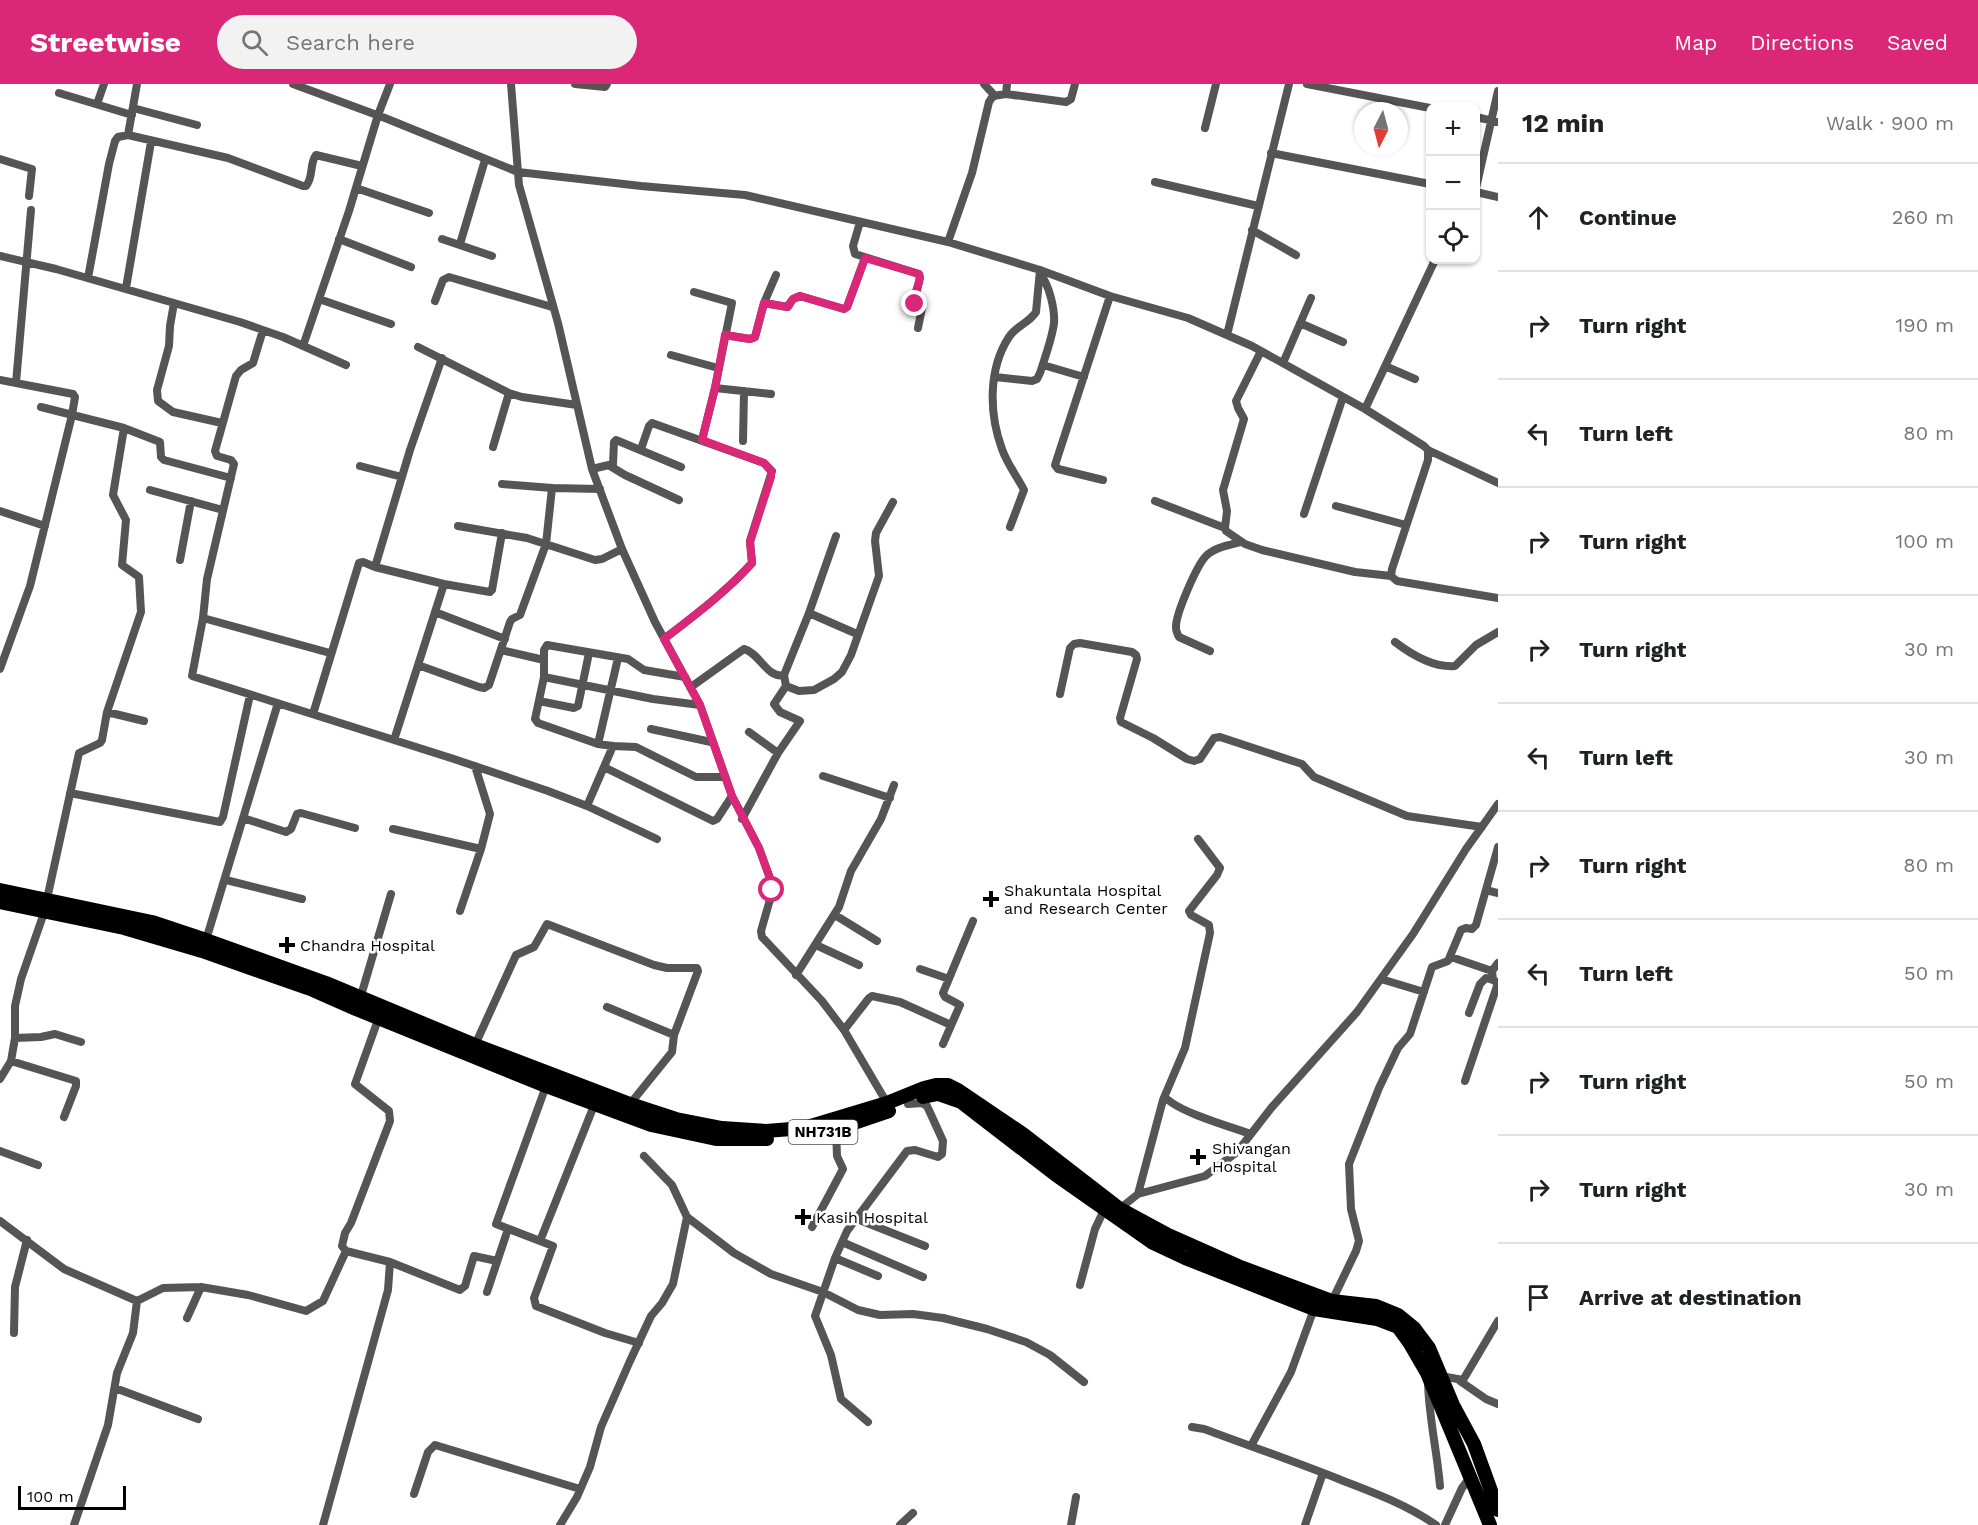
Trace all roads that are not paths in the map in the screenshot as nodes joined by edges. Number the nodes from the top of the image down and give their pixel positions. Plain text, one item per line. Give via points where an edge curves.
1 (104, 84) edge
2 (137, 84) edge
3 (293, 84) edge
4 (390, 84) edge
5 (511, 84) edge
6 (575, 84) edge
7 (607, 84) edge
8 (984, 84) edge
9 (1007, 84) edge
10 (1075, 84) edge
11 (1216, 84) edge
12 (1289, 84) edge
13 (1307, 84) edge
14 (1498, 91) edge
15 (58, 93) dead end
16 (1006, 94) junction
17 (995, 96) junction
18 (97, 104) junction
19 (1426, 107) edge
20 (133, 111) junction
21 (378, 115) junction
22 (1480, 118) edge
23 (1495, 121) edge
24 (197, 125) dead end
25 (1205, 128) dead end
26 (128, 135) junction
27 (151, 142) junction
28 (1271, 153) junction
29 (0, 159) edge
30 (485, 160) junction
31 (362, 166) junction
32 (518, 172) junction
33 (1480, 175) edge
34 (1155, 182) dead end
35 (1426, 183) edge
36 (356, 188) junction
37 (1480, 191) edge
38 (29, 196) dead end
39 (1498, 197) edge
40 (1258, 206) junction
41 (31, 210) dead end
42 (429, 213) dead end
43 (860, 222) junction
44 (1252, 230) junction
45 (339, 239) junction
46 (442, 239) dead end
47 (948, 242) junction
48 (460, 244) junction
49 (1296, 255) dead end
50 (0, 256) edge
51 (492, 256) dead end
52 (865, 258) junction
53 (27, 262) junction
54 (1433, 264) edge
55 (411, 267) dead end
56 (1040, 272) junction
57 (776, 275) dead end
58 (88, 278) junction
59 (126, 288) junction
60 (694, 292) dead end
61 (1110, 296) junction
62 (1311, 298) dead end
63 (319, 299) junction
64 (435, 301) dead end
65 (174, 303) junction
66 (764, 303) junction
67 (552, 307) junction
68 (1300, 323) junction
69 (391, 324) dead end
70 (918, 328) dead end
71 (263, 330) junction
72 (725, 335) junction
73 (1227, 335) junction
74 (1343, 342) dead end
75 (303, 346) junction
76 (418, 347) dead end
77 (1261, 351) junction
78 (671, 355) dead end
79 (442, 358) junction
80 (1283, 363) junction
81 (346, 365) dead end
82 (1043, 365) junction
83 (1385, 366) junction
84 (718, 368) junction
85 (995, 377) junction
86 (1084, 377) junction
87 (0, 380) edge
88 (1415, 380) dead end
89 (16, 383) junction
90 (715, 388) junction
91 (744, 391) junction
92 (509, 393) junction
93 (771, 394) dead end
94 (1342, 397) junction
95 (577, 405) junction
96 (41, 407) dead end
97 (1365, 409) junction
98 (72, 415) junction
99 (222, 423) junction
100 (124, 428) junction
101 (702, 440) junction
102 (743, 441) dead end
103 (493, 447) dead end
104 (641, 449) junction
105 (1428, 450) junction
106 (360, 466) dead end
107 (610, 466) junction
108 (681, 467) dead end
109 (592, 469) junction
110 (402, 477) junction
111 (231, 478) junction
112 (1103, 480) dead end
113 (1498, 483) edge
114 (502, 484) dead end
115 (552, 488) junction
116 (600, 489) junction
117 (150, 490) dead end
118 (679, 500) dead end
119 (191, 501) junction
120 (1155, 501) dead end
121 (893, 502) dead end
122 (1336, 506) dead end
123 (223, 510) junction
124 (0, 511) edge
125 (1304, 514) dead end
126 (1406, 525) junction
127 (45, 526) junction
128 (458, 526) dead end
129 (1011, 527) dead end
130 (1225, 528) junction
131 (502, 533) junction
132 (836, 536) dead end
133 (1241, 542) junction
134 (546, 543) junction
135 (622, 549) junction
136 (180, 560) dead end
137 (375, 567) junction
138 (1391, 576) junction
139 (444, 584) junction
140 (1498, 598) edge
141 (435, 612) junction
142 (809, 613) junction
143 (204, 618) junction
144 (1498, 632) edge
145 (857, 634) junction
146 (505, 639) junction
147 (664, 639) junction
148 (1395, 642) dead end
149 (501, 650) junction
150 (1210, 651) dead end
151 (589, 652) junction
152 (330, 653) junction
153 (618, 658) junction
154 (544, 660) junction
155 (418, 665) junction
156 (0, 669) edge
157 (784, 675) junction
158 (544, 677) junction
159 (685, 677) junction
160 (582, 685) junction
161 (786, 686) junction
162 (691, 687) junction
163 (611, 690) junction
164 (1060, 694) dead end
165 (250, 695) junction
166 (539, 701) junction
167 (278, 703) junction
168 (700, 705) junction
169 (107, 712) junction
170 (313, 714) junction
171 (144, 721) dead end
172 (651, 729) dead end
173 (749, 732) dead end
174 (394, 740) junction
175 (711, 742) junction
176 (598, 744) junction
177 (613, 747) junction
178 (778, 753) junction
179 (475, 766) junction
180 (604, 767) junction
181 (823, 776) dead end
182 (724, 777) junction
183 (894, 785) dead end
184 (70, 793) junction
185 (732, 796) junction
186 (890, 798) junction
187 (1498, 805) edge
188 (587, 806) junction
189 (243, 818) junction
190 (742, 819) junction
191 (1482, 827) junction
192 (355, 828) dead end
193 (393, 829) dead end
194 (657, 839) dead end
195 (1198, 839) dead end
196 (1498, 847) edge
197 (481, 849) junction
198 (226, 880) junction
199 (0, 890) edge
200 (1486, 890) junction
201 (1498, 893) edge
202 (392, 894) dead end
203 (302, 899) dead end
204 (0, 902) edge
205 (46, 905) junction
206 (460, 912) dead end
207 (835, 915) junction
208 (973, 921) dead end
209 (206, 940) junction
210 (877, 941) dead end
211 (816, 945) junction
212 (1451, 957) junction
213 (1498, 963) edge
214 (859, 965) dead end
215 (920, 969) dead end
216 (1492, 971) junction
217 (796, 975) junction
218 (949, 979) junction
219 (1381, 979) junction
220 (1496, 982) edge
221 (1424, 992) junction
222 (360, 999) junction
223 (607, 1007) dead end
224 (1469, 1013) dead end
225 (379, 1017) junction
226 (951, 1025) junction
227 (844, 1030) junction
228 (674, 1035) junction
229 (15, 1038) junction
230 (81, 1042) dead end
231 (943, 1044) dead end
232 (475, 1045) junction
233 (12, 1061) junction
234 (0, 1079) edge
235 (1465, 1081) dead end
236 (546, 1086) junction
237 (1165, 1097) junction
238 (595, 1103) junction
239 (887, 1103) junction
240 (630, 1104) junction
241 (908, 1104) junction
242 (64, 1117) dead end
243 (836, 1130) junction
244 (1251, 1134) junction
245 (0, 1151) edge
246 (644, 1156) dead end
247 (38, 1165) dead end
248 (1138, 1194) junction
249 (1112, 1211) junction
250 (687, 1217) junction
251 (857, 1219) junction
252 (0, 1221) edge
253 (812, 1227) dead end
254 (508, 1229) junction
255 (27, 1240) junction
256 (540, 1241) junction
257 (842, 1242) junction
258 (925, 1246) dead end
259 (346, 1251) junction
260 (835, 1258) junction
261 (497, 1261) junction
262 (390, 1263) junction
263 (878, 1276) dead end
264 (923, 1277) dead end
265 (1080, 1285) dead end
266 (201, 1287) junction
267 (487, 1292) dead end
268 (823, 1292) junction
269 (137, 1301) junction
270 (1332, 1301) junction
271 (1314, 1308) junction
272 (187, 1318) dead end
273 (1498, 1321) edge
274 (14, 1333) dead end
275 (639, 1343) junction
276 (1434, 1375) junction
277 (1460, 1381) junction
278 (1084, 1382) dead end
279 (115, 1388) junction
280 (1498, 1404) edge
281 (198, 1419) dead end
282 (868, 1422) dead end
283 (1192, 1427) dead end
284 (1251, 1446) junction
285 (1323, 1473) junction
286 (1471, 1476) junction
287 (1440, 1486) dead end
288 (580, 1489) junction
289 (414, 1494) dead end
290 (1076, 1497) dead end
291 (1498, 1510) edge
292 (913, 1513) dead end
293 (74, 1525) edge
294 (323, 1525) edge
295 (560, 1525) edge
296 (900, 1525) edge
297 (1071, 1525) edge
298 (1305, 1525) edge
299 (1436, 1525) edge
300 (1445, 1525) edge
301 (1490, 1525) edge

1 - 18 street
2 - 20 street
3 - 21 street
4 - 21 street
5 - 32 street
6 - 7 street via 599,88
8 - 17 street
9 - 16 street
10 - 16 street via 1069,102
11 - 25 street
12 - 28 street
13 - 19 street
14 - 23 street
15 - 18 street
16 - 17 street
17 - 47 street via 988,102 972,173
18 - 20 street
20 - 24 street
20 - 26 street
21 - 30 street
21 - 31 street
22 - 23 street
23 - 33 street
26 - 27 street
26 - 58 street via 115,141
27 - 31 street via 228,158 303,186 310,181 316,155
27 - 59 street
28 - 35 street
28 - 40 street
29 - 38 street via 32,169
30 - 32 street
30 - 48 street
31 - 36 street
32 - 43 street via 746,195
32 - 67 street
34 - 40 street
36 - 42 street
36 - 45 street
37 - 39 street
40 - 44 street
41 - 53 street
43 - 47 street
43 - 52 street via 853,250
44 - 49 street
44 - 73 street
45 - 55 street
45 - 63 street
46 - 48 street
47 - 56 street
48 - 51 street
50 - 53 street
52 - 66 street via 844,309 800,296 788,307
52 - 70 street via 919,274 914,302 922,308
53 - 58 street
53 - 89 street
54 - 83 street
56 - 61 street
56 - 82 street via 1054,323
56 - 85 street via 1036,312 1003,347
57 - 66 street
58 - 59 street
59 - 65 street
60 - 72 street via 732,303
61 - 73 street via 1188,318
61 - 86 street
62 - 68 street
63 - 69 street
63 - 75 street
64 - 67 street via 443,280 449,277
65 - 71 street
65 - 99 street via 169,346 156,396 173,412
66 - 72 street via 755,337
67 - 95 street
68 - 74 street
68 - 80 street
71 - 75 street
71 - 99 street via 253,363 236,376
72 - 84 street
73 - 77 street
75 - 81 street
76 - 79 street
77 - 80 street
77 - 130 street via 1236,401 1244,419 1223,490
78 - 84 street
79 - 92 street
79 - 110 street
80 - 94 street
82 - 85 street via 1032,381
82 - 86 street
83 - 88 street
83 - 97 street
84 - 90 street
85 - 129 street via 996,430 1024,492
86 - 112 street via 1055,465
87 - 89 street
89 - 98 street via 73,394
90 - 91 street
90 - 101 street
91 - 93 street
91 - 102 street
92 - 95 street
92 - 103 street
94 - 97 street
94 - 125 street
95 - 109 street
96 - 98 street
97 - 105 street
98 - 100 street
98 - 127 street
99 - 111 street via 215,454 233,462
100 - 111 street via 160,442 162,459
100 - 169 street via 113,495 126,520 122,565 139,577 141,612
101 - 104 street via 652,423
101 - 147 street via 764,463 771,477 750,542 752,563 714,600
104 - 107 street via 615,440
104 - 108 street
105 - 113 street
105 - 126 street
106 - 110 street
107 - 109 street
107 - 118 street
109 - 116 street
110 - 137 street
111 - 123 street
114 - 115 street
115 - 116 street
115 - 134 street
116 - 135 street
117 - 119 street
119 - 123 street
119 - 136 street
120 - 130 street
121 - 145 street via 876,534 879,576
122 - 126 street
123 - 143 street via 207,579
124 - 127 street
126 - 138 street
127 - 156 street via 30,586
128 - 131 street
130 - 133 street
131 - 134 street
131 - 139 street via 492,590
132 - 142 street
133 - 138 street via 1280,555
133 - 150 street via 1215,550 1203,560 1176,624 1179,637
134 - 135 street via 594,560
134 - 146 street via 520,615 512,619
135 - 147 street
137 - 139 street
137 - 152 street via 359,563
138 - 140 street
139 - 141 street
141 - 146 street
141 - 155 street
142 - 145 street
142 - 157 street
143 - 152 street
143 - 165 street via 192,676
144 - 148 street via 1449,667 1419,658
145 - 161 street via 842,672 834,679 806,692
146 - 149 street
147 - 159 street
149 - 154 street
149 - 155 street via 489,685 484,688
151 - 153 street
151 - 154 street via 547,645
151 - 160 street
152 - 170 street
153 - 159 street via 628,659 644,670
153 - 163 street
154 - 158 street
155 - 174 street
157 - 161 street
157 - 162 street via 771,673 752,652 744,649
158 - 160 street
158 - 166 street
159 - 162 street
160 - 163 street
160 - 166 street via 576,707
161 - 178 street via 774,702 775,707 800,722
162 - 168 street
163 - 168 street
163 - 176 street
164 - 191 street via 1074,644 1132,652 1137,659 1121,722 1187,759 1200,759 1214,738 1220,737 1302,764 1314,777 1407,816
165 - 167 street
165 - 184 street via 220,822
166 - 176 street via 538,723
167 - 170 street
167 - 189 street
168 - 175 street
169 - 171 street
169 - 184 street via 102,740 83,750 77,759
170 - 174 street
172 - 175 street
173 - 178 street
174 - 179 street
175 - 182 street
176 - 177 street
177 - 180 street
177 - 182 street via 636,747 696,777
178 - 190 street
179 - 188 street
179 - 197 street via 490,810
180 - 185 street via 713,821
180 - 188 street
181 - 186 street
182 - 185 street
183 - 186 street
184 - 205 street
185 - 190 street
186 - 207 street via 851,871
187 - 191 street
188 - 194 street
189 - 192 street via 286,832 297,814 302,813
189 - 198 street
190 - 217 street via 759,848 771,881 762,937
191 - 219 street
193 - 197 street
195 - 237 street via 1219,864 1220,871 1189,911 1209,924 1210,933 1185,1048
196 - 200 street
197 - 206 street
198 - 203 street
198 - 209 street
199 - 205 highway
200 - 201 street
200 - 212 street via 1476,925 1461,930
202 - 222 street
204 - 205 highway, NH731B
205 - 209 highway via 152,922
205 - 225 highway, NH731B via 202,951
205 - 229 street via 21,979 15,1006
207 - 210 street
207 - 211 street
208 - 218 street
209 - 222 highway
211 - 214 street
211 - 217 street
212 - 216 street
212 - 221 street via 1445,964 1432,968
213 - 216 street
215 - 218 street
216 - 220 street
217 - 227 street
218 - 226 street via 943,995 960,1005
219 - 221 street
219 - 244 street
220 - 224 street via 1485,978
220 - 235 street
221 - 270 street via 1410,1034 1398,1048 1378,1088 1349,1164 1351,1209 1359,1241
222 - 232 highway
223 - 228 street
225 - 236 highway, NH731B
225 - 259 street via 355,1084 389,1111 390,1121 345,1233 342,1246
226 - 227 street via 900,1002 873,996
226 - 231 street
227 - 239 street
228 - 232 street via 697,968 654,965 547,924 534,947 516,955
228 - 240 street via 672,1052
229 - 230 street via 55,1034
229 - 233 street
232 - 240 highway
233 - 234 street
233 - 242 street via 76,1081
236 - 238 highway, NH731B
236 - 254 street via 496,1224
237 - 244 street via 1186,1110
237 - 248 street
238 - 243 highway, NH731B via 651,1125 716,1139 789,1138
238 - 256 street
239 - 240 highway via 804,1128 766,1131 676,1119
239 - 249 highway via 936,1085 948,1085 1023,1134
241 - 243 highway, NH731B
241 - 249 highway, NH731B via 938,1094 961,1102
241 - 251 street via 927,1106 944,1141 942,1154 938,1157 907,1151
243 - 253 street via 837,1156 843,1169
244 - 248 street via 1237,1152 1205,1176
245 - 247 street
246 - 250 street via 672,1185
248 - 249 street
249 - 265 street via 1095,1229
249 - 270 highway via 1192,1248
249 - 271 highway, NH731B via 1154,1243 1185,1258
250 - 268 street via 734,1253 771,1274
250 - 275 street via 673,1284 651,1316
251 - 257 street
251 - 258 street
252 - 255 street
254 - 256 street
254 - 261 street
255 - 269 street via 64,1269
255 - 274 street via 15,1287
256 - 275 street via 554,1249 534,1304
257 - 260 street
257 - 264 street
259 - 262 street
259 - 266 street via 323,1301 306,1311
260 - 263 street
260 - 268 street
261 - 262 street via 474,1256 465,1286 460,1290
261 - 267 street
262 - 294 street via 388,1290
266 - 269 street via 163,1288
266 - 272 street
268 - 278 street via 858,1310 943,1318 1026,1342
268 - 282 street via 814,1316 831,1354 838,1390 845,1404
269 - 279 street via 133,1333
270 - 276 highway via 1376,1306 1398,1316 1414,1328 1429,1348
271 - 276 highway, NH731B via 1377,1319 1398,1327
271 - 284 street via 1291,1372
273 - 277 street
275 - 288 street via 601,1427
276 - 277 street
276 - 286 highway, NH731B
276 - 287 street via 1430,1427
276 - 291 highway via 1474,1444
277 - 280 street
279 - 281 street
279 - 293 street via 108,1425
283 - 284 street
284 - 285 street
285 - 298 street
285 - 299 street via 1395,1501
286 - 300 street
286 - 301 highway, NH731B
288 - 289 street via 435,1445 428,1452
288 - 295 street
290 - 297 street
292 - 296 street

